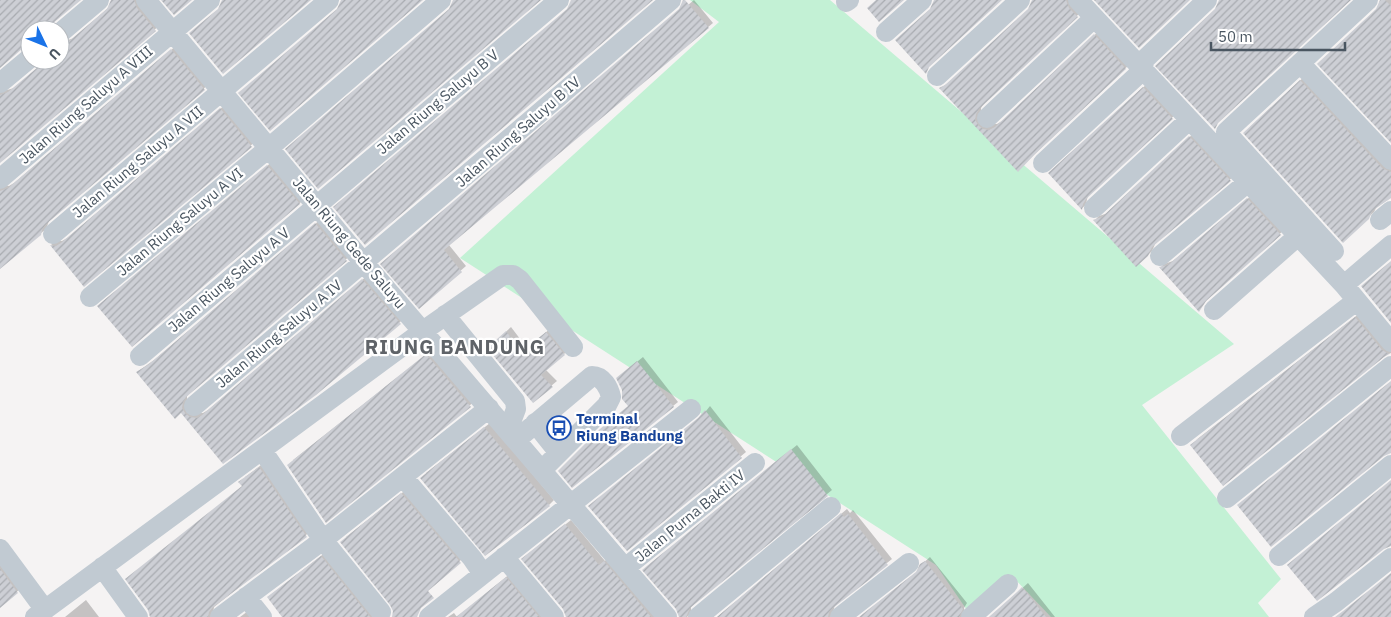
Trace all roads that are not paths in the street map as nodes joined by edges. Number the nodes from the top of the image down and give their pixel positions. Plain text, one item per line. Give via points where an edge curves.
1 (99, 0) edge
2 (146, 0) edge
3 (210, 0) edge
4 (329, 0) edge
5 (441, 0) edge
6 (559, 0) edge
7 (671, 0) edge
8 (922, 0) edge
9 (1020, 0) edge
10 (1078, 0) edge
11 (1207, 0) edge
12 (1368, 0) edge
13 (1094, 18) junction
14 (70, 25) edge
15 (173, 31) junction
16 (886, 32) dead end
17 (1300, 63) junction
18 (1143, 65) junction
19 (20, 66) edge
20 (937, 76) dead end
21 (0, 83) edge
22 (222, 91) junction
23 (987, 118) dead end
24 (1190, 120) junction
25 (270, 147) junction
26 (1391, 160) edge
27 (1043, 163) dead end
28 (0, 179) edge
29 (1248, 182) junction
30 (318, 205) junction
31 (1094, 208) dead end
32 (53, 234) dead end
33 (1298, 236) junction
34 (1391, 245) edge
35 (1334, 251) dead end
36 (1160, 256) dead end
37 (364, 263) junction
38 (1344, 285) junction
39 (90, 297) dead end
40 (1356, 301) junction
41 (1214, 310) dead end
42 (445, 315) junction
43 (422, 331) junction
44 (1391, 341) edge
45 (573, 347) dead end
46 (140, 356) dead end
47 (1391, 366) edge
48 (194, 406) dead end
49 (489, 408) junction
50 (691, 409) dead end
51 (535, 423) junction
52 (512, 435) junction
53 (1181, 436) dead end
54 (262, 450) junction
55 (559, 453) junction
56 (755, 463) dead end
57 (1391, 465) edge
58 (542, 470) junction
59 (403, 477) junction
60 (1227, 498) dead end
61 (571, 504) junction
62 (831, 507) dead end
63 (323, 540) junction
64 (2, 555) edge
65 (1279, 556) dead end
66 (504, 557) junction
67 (1391, 558) edge
68 (909, 563) dead end
69 (102, 567) junction
70 (478, 567) junction
71 (625, 568) junction
72 (1008, 584) dead end
73 (246, 597) junction
74 (381, 612) dead end
75 (40, 613) edge
76 (441, 613) edge
77 (138, 617) edge
78 (220, 617) edge
79 (262, 617) edge
80 (554, 617) edge
81 (667, 617) edge
82 (698, 617) edge
83 (840, 617) edge
84 (970, 617) edge
85 (1314, 617) edge

1 - 14 street
2 - 15 street, Jalan Riung Gede Saluyu
3 - 15 street, Jalan Riung Saluyu A VIII
4 - 22 street, Jalan Riung Saluyu A VII
5 - 25 street
6 - 30 street, Jalan Riung Saluyu B V
7 - 37 street, Jalan Riung Saluyu B IV
8 - 16 street
9 - 20 street
10 - 13 street
11 - 18 street
12 - 17 street
13 - 18 street
13 - 23 street
15 - 22 street, Jalan Riung Gede Saluyu
15 - 28 street, Jalan Riung Saluyu A VIII
17 - 26 street
17 - 35 street via 1226,132
18 - 24 street
18 - 27 street
19 - 21 street
22 - 25 street, Jalan Riung Gede Saluyu
22 - 32 street, Jalan Riung Saluyu A VII
24 - 29 street
24 - 31 street
25 - 30 street, Jalan Riung Gede Saluyu
25 - 39 street, Jalan Riung Saluyu A VI
29 - 33 street
29 - 36 street
30 - 37 street, Jalan Riung Gede Saluyu
30 - 46 street, Jalan Riung Saluyu A V
33 - 38 street
33 - 41 street
34 - 38 street
37 - 43 street, Jalan Riung Gede Saluyu
37 - 48 street, Jalan Riung Saluyu A IV
38 - 40 street
40 - 44 street
40 - 53 street
42 - 43 street
42 - 45 street via 503,275 513,275
42 - 52 street via 514,401
43 - 49 street
43 - 54 street
47 - 60 street
49 - 52 street
49 - 59 street
50 - 61 street
51 - 52 street
51 - 55 street
51 - 55 street via 592,376 599,377 609,388 611,397 607,405
52 - 58 street
54 - 63 street
54 - 69 street
55 - 58 street
56 - 71 street, Jalan Purna Bakti IV
57 - 65 street
58 - 61 street
59 - 63 street
59 - 70 street
61 - 66 street
61 - 71 street
62 - 82 street
63 - 73 street
63 - 74 street
64 - 75 street
66 - 70 street
66 - 80 street
67 - 85 street
68 - 83 street
69 - 75 street
69 - 77 street
70 - 76 street
71 - 81 street
72 - 84 street
73 - 78 street
73 - 79 street

